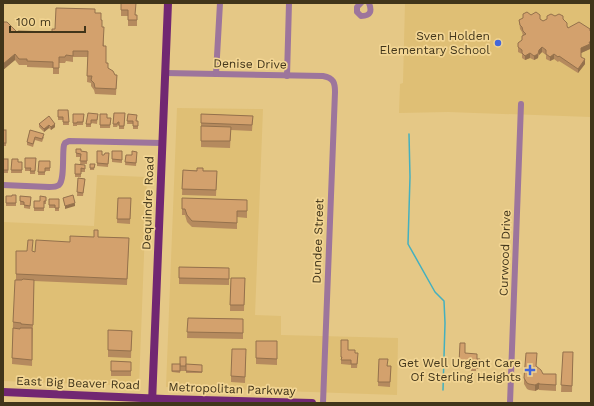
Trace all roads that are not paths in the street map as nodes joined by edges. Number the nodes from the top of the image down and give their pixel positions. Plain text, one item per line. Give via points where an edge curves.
1 (168, 3) edge
2 (220, 3) edge
3 (289, 3) edge
4 (361, 3) edge
5 (369, 3) edge
6 (165, 72) junction
7 (216, 74) junction
8 (287, 76) junction
9 (332, 80) joint
10 (521, 104) dead end
11 (162, 143) junction
12 (3, 185) edge
13 (3, 392) edge
14 (116, 400) edge
15 (152, 400) edge
16 (191, 401) edge
17 (293, 403) edge
18 (312, 403) edge
19 (323, 403) edge
20 (510, 403) edge

1 - 6 main road, Dequindre Road
2 - 7 street
3 - 8 street
4 - 5 street via 357,7 357,12 362,16 367,16 370,12
6 - 7 street, Denise Drive
6 - 11 main road, Dequindre Road
7 - 8 street, Denise Drive
8 - 9 street, Denise Drive via 323,76
9 - 19 street, Dundee Street via 335,92
10 - 20 street, Curwood Drive
11 - 12 street via 69,141 64,145 62,178 58,186
11 - 15 main road, Dequindre Road
13 - 14 main road, East Big Beaver Road
14 - 15 main road, East Big Beaver Road
15 - 16 main road, Metropolitan Parkway
16 - 17 main road, Metropolitan Parkway
17 - 18 main road, Metropolitan Parkway

